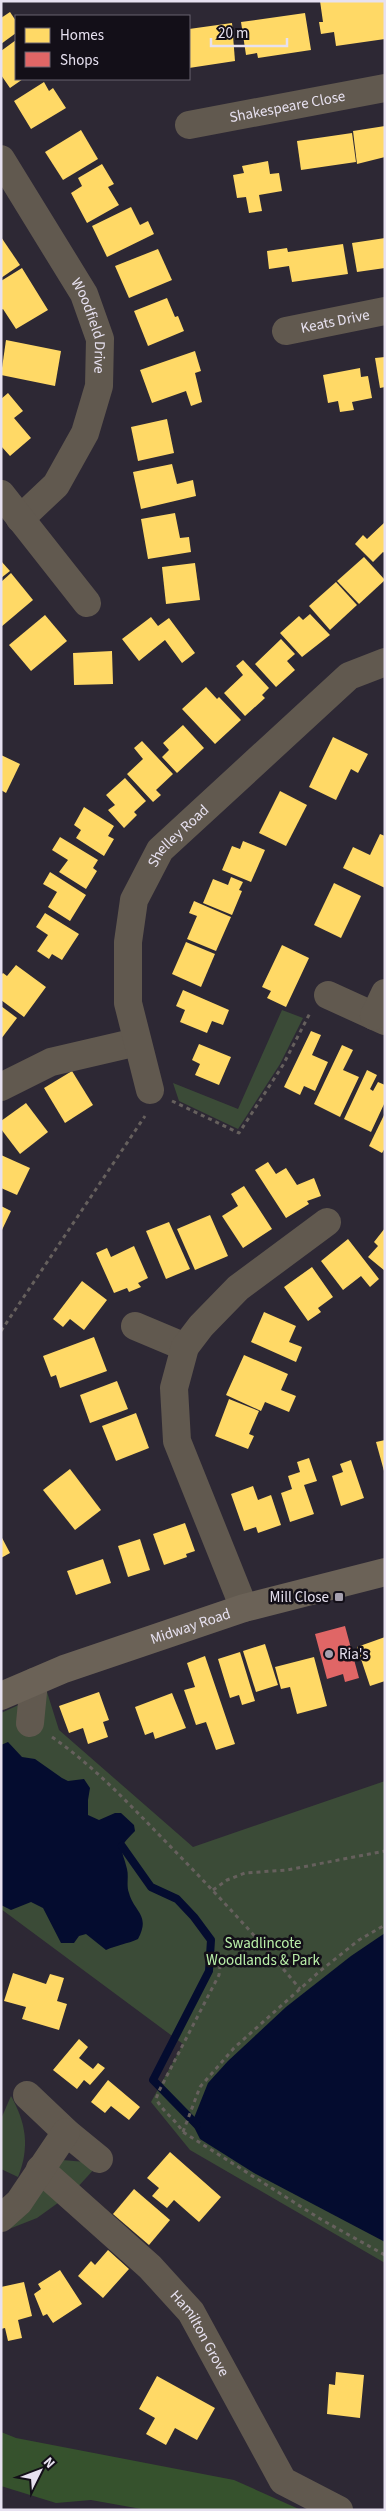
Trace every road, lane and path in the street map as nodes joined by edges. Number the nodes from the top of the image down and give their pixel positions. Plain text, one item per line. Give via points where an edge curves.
1 (385, 88) edge
2 (189, 125) dead end
3 (1, 160) edge
4 (385, 311) edge
5 (286, 332) dead end
6 (1, 494) edge
7 (20, 519) junction
8 (87, 603) dead end
9 (385, 662) edge
10 (328, 995) joint
11 (381, 1010) edge
12 (137, 1042) junction
13 (1, 1087) edge
14 (155, 1092) junction
15 (327, 1222) dead end
16 (135, 1326) dead end
17 (1, 1331) edge
18 (185, 1347) junction
19 (385, 1572) edge
20 (244, 1608) junction
21 (34, 1682) junction
22 (1, 1696) edge
23 (30, 1723) joint
24 (385, 1850) edge
25 (213, 1890) junction
26 (385, 1925) edge
27 (216, 1958) dead end
28 (300, 1989) junction
29 (27, 2095) dead end
30 (183, 2131) junction
31 (66, 2132) junction
32 (99, 2159) dead end
33 (40, 2169) junction
34 (1, 2218) edge
35 (385, 2256) edge
36 (338, 2510) edge

1 - 2 street, Shakespeare Close
3 - 7 street, Woodfield Drive via 84,294 100,339 99,386 85,433 56,485
4 - 5 street, Keats Drive
6 - 7 street
7 - 8 street
9 - 12 street, Shelley Road via 349,676 160,850 134,900 128,942 128,1002
10 - 11 street
10 - 14 path via 314,1006 283,1065 239,1133
12 - 13 street via 51,1062
12 - 14 street, Shelley Road
14 - 17 path
15 - 18 street via 238,1288
16 - 18 street
18 - 20 street via 174,1388 177,1441
19 - 20 main road, Midway Road
20 - 21 main road, Midway Road
21 - 22 main road, Midway Road
21 - 23 street
23 - 25 path via 98,1773
24 - 25 path via 286,1870 245,1873
25 - 28 path
26 - 28 path via 359,1940
27 - 30 path via 219,1975 156,2100 165,2115 174,2119
28 - 30 path via 214,2069 200,2087
29 - 31 street
30 - 35 path via 322,2220
31 - 32 street
31 - 33 street
33 - 34 street via 19,2202
33 - 36 street, Hamilton Grove via 150,2267 191,2312 283,2481

